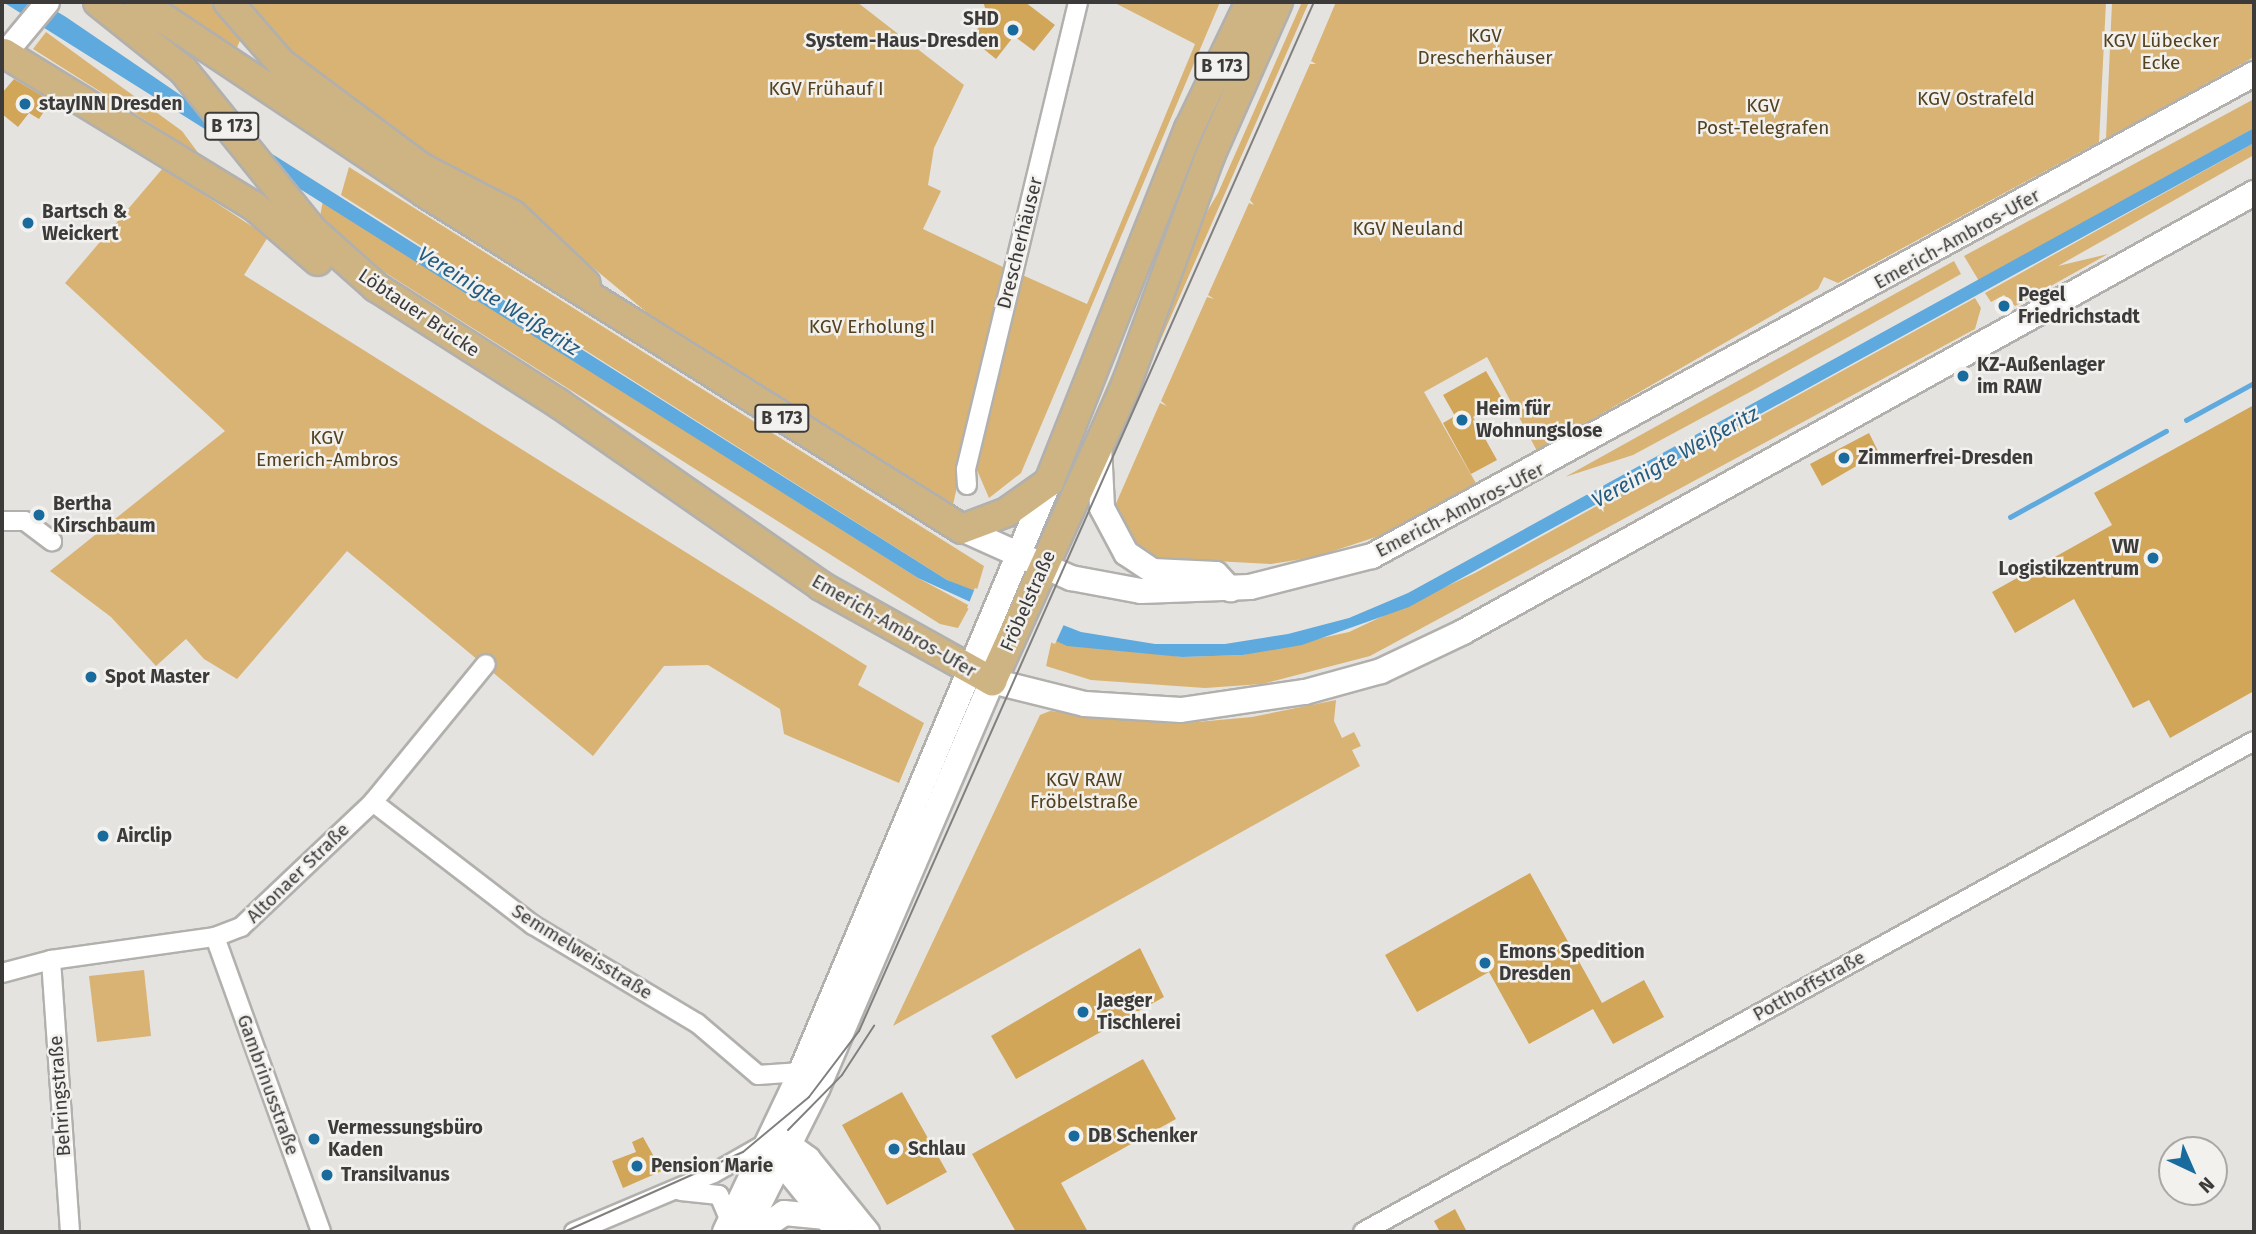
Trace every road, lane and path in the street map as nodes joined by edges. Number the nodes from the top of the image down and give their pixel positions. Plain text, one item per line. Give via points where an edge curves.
1 (47, 2) edge
2 (98, 2) edge
3 (139, 2) edge
4 (228, 2) edge
5 (1077, 2) edge
6 (1231, 2) edge
7 (1250, 2) edge
8 (1278, 2) edge
9 (1297, 2) edge
10 (7, 49) edge
11 (2254, 75) edge
12 (1189, 129) junction
13 (2254, 193) edge
14 (1187, 220) junction
15 (603, 305) junction
16 (1099, 446) junction
17 (1049, 482) junction
18 (967, 485) dead end
19 (689, 494) junction
20 (2, 521) edge
21 (962, 529) junction
22 (52, 541) dead end
23 (1028, 571) junction
24 (1230, 589) junction
25 (486, 664) dead end
26 (980, 677) junction
27 (2254, 741) edge
28 (373, 802) junction
29 (215, 937) junction
30 (51, 960) junction
31 (2, 973) edge
32 (801, 1072) junction
33 (779, 1150) junction
34 (674, 1191) junction
35 (832, 1225) edge
36 (733, 1228) edge
37 (70, 1232) edge
38 (321, 1232) edge
39 (574, 1232) edge
40 (757, 1232) edge
41 (867, 1232) edge
42 (1363, 1232) edge

1 - 10 street
2 - 19 main road, Löbtauer Brücke / B 173 via 192,79 292,208 350,266
3 - 15 main road, B 173 via 425,193
4 - 15 main road via 281,62 422,168 513,215 571,266
5 - 18 street, Drescherhäuser via 983,396
6 - 12 main road via 1211,48
7 - 12 main road, Fröbelstraße / B 173
8 - 14 main road, Fröbelstraße / B 173
9 - 14 main road via 1212,191
10 - 19 main road via 260,211 397,324 627,471
11 - 24 main road, Emerich-Ambros-Ufer via 1422,532 1331,570
12 - 17 main road, Fröbelstraße / B 173
13 - 26 main road, Emerich-Ambros-Ufer via 1475,626 1381,671 1305,692 1181,710 1085,704
14 - 16 main road, Fröbelstraße / B 173
15 - 21 main road, Emerich-Ambros-Ufer / B 173
16 - 23 main road, Fröbelstraße / B 173
16 - 24 main road via 1102,508 1126,553 1153,572 1216,574
17 - 21 main road via 1007,512
17 - 23 main road, Fröbelstraße
19 - 26 main road, Emerich-Ambros-Ufer / B 173 via 821,586
20 - 22 street via 26,521
21 - 23 main road, Emerich-Ambros-Ufer
23 - 24 main road, Emerich-Ambros-Ufer via 1142,591
23 - 26 main road, Fröbelstraße / B 173
25 - 28 street, Altonaer Straße
26 - 32 main road, Fröbelstraße
26 - 33 main road, Fröbelstraße
27 - 42 street, Potthoffstraße
28 - 29 street, Altonaer Straße via 241,927
28 - 32 street, Semmelweisstraße via 533,925 697,1023 758,1075
29 - 30 street, Altonaer Straße
29 - 38 street, Gambrinusstraße
30 - 31 street, Altonaer Straße
30 - 37 street, Behringstraße
32 - 33 main road, Fröbelstraße
33 - 34 street
33 - 35 main road
33 - 36 main road, Fröbelstraße
33 - 41 main road via 818,1169
34 - 36 street via 719,1195
34 - 39 street
35 - 40 main road via 785,1213

